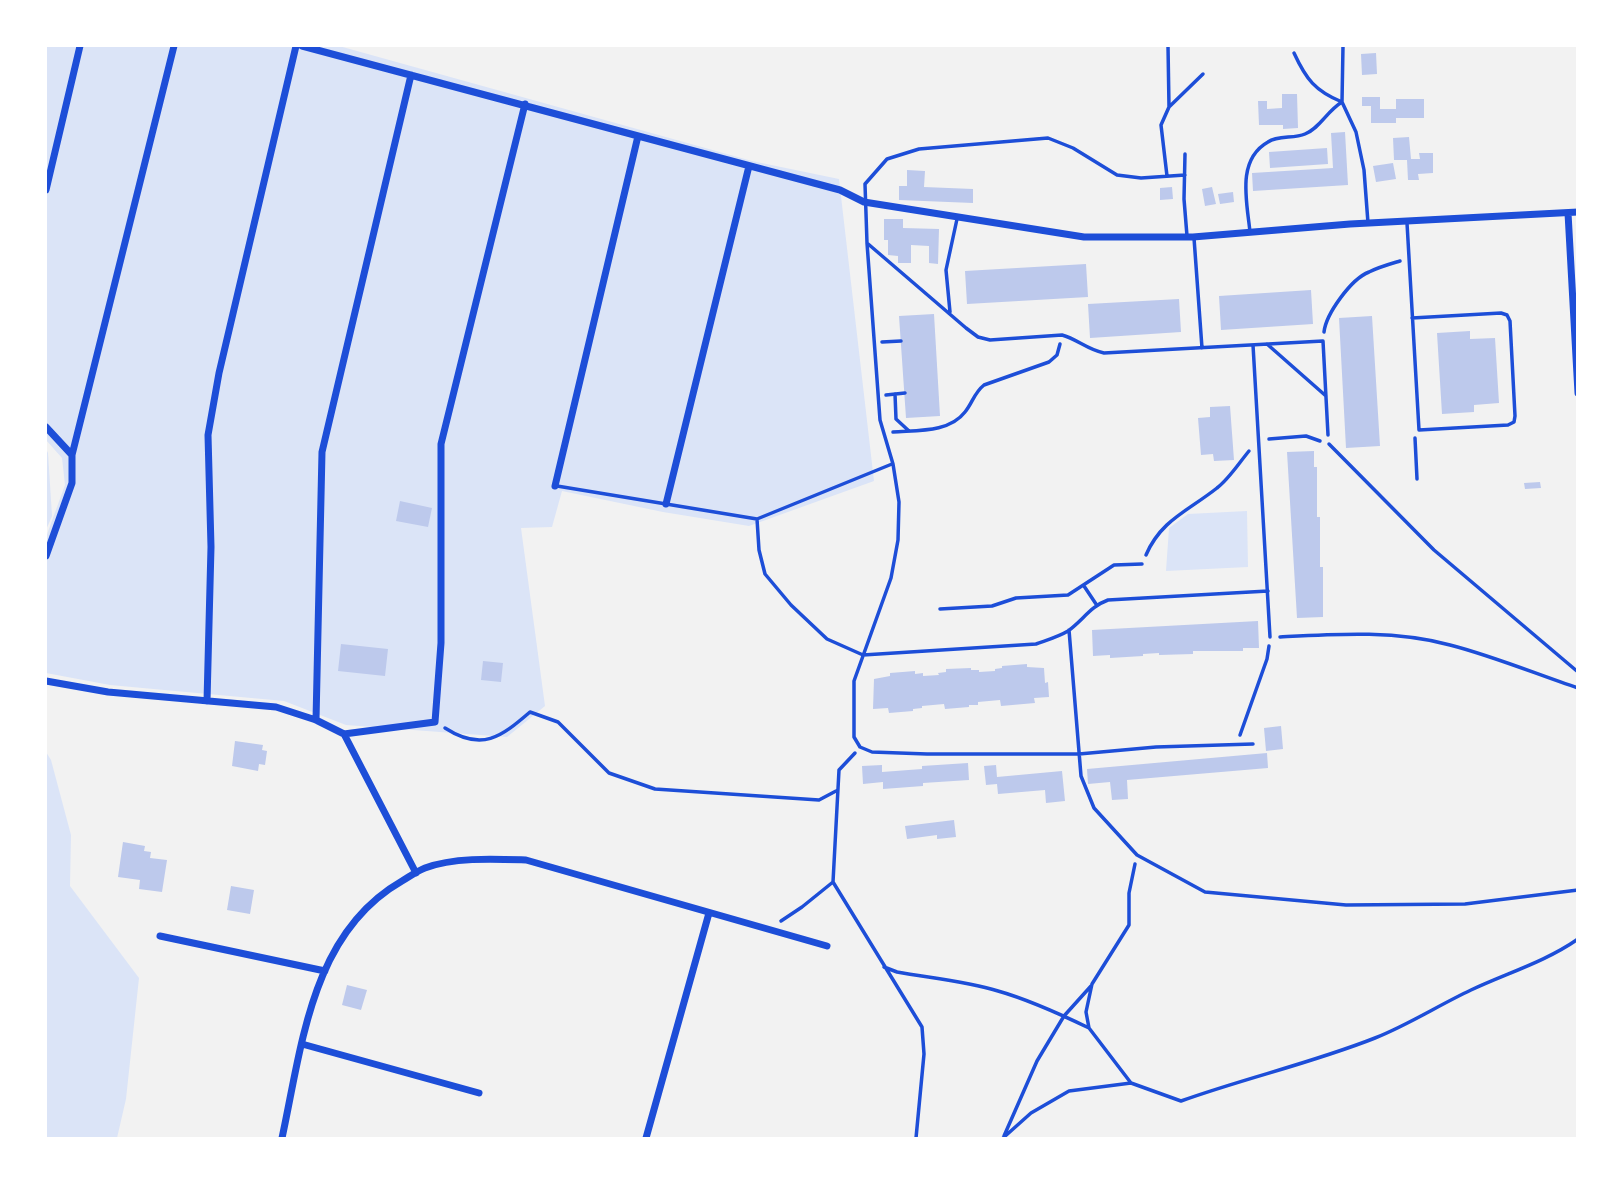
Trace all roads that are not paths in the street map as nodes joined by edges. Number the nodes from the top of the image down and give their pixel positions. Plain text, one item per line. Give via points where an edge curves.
1 (80, 46) edge
2 (174, 46) edge
3 (296, 46) edge
4 (302, 46) edge
5 (1168, 46) edge
6 (1343, 46) edge
7 (1294, 53) dead end
8 (1203, 74) dead end
9 (411, 75) junction
10 (1342, 103) junction
11 (525, 104) junction
12 (1169, 107) junction
13 (638, 136) junction
14 (1185, 154) dead end
15 (749, 166) junction
16 (1185, 175) junction
17 (1167, 176) junction
18 (46, 190) edge
19 (864, 202) junction
20 (1568, 212) junction
21 (1577, 212) edge
22 (957, 219) junction
23 (1407, 221) junction
24 (1368, 223) junction
25 (1250, 232) junction
26 (1190, 237) junction
27 (867, 243) junction
28 (950, 314) junction
29 (1412, 318) junction
30 (1267, 344) junction
31 (1253, 345) junction
32 (1202, 348) junction
33 (1577, 393) edge
34 (1326, 397) junction
35 (46, 427) edge
36 (1328, 435) road end
37 (72, 454) junction
38 (893, 464) junction
39 (555, 486) joint
40 (666, 504) junction
41 (757, 519) junction
42 (46, 556) edge
43 (1142, 564) road end
44 (1083, 585) junction
45 (1268, 591) junction
46 (1096, 604) junction
47 (940, 609) dead end
48 (1069, 630) junction
49 (1270, 637) road end
50 (863, 655) junction
51 (46, 681) edge
52 (207, 701) junction
53 (316, 720) junction
54 (344, 734) junction
55 (1253, 744) dead end
56 (1079, 754) junction
57 (416, 873) junction
58 (1577, 891) edge
59 (709, 913) junction
60 (160, 936) dead end
61 (827, 946) dead end
62 (325, 971) junction
63 (302, 1044) junction
64 (479, 1093) dead end
65 (282, 1139) edge
66 (646, 1139) edge

1 - 18 street
2 - 37 street
3 - 52 street via 208,435
4 - 9 street
5 - 12 lane
6 - 10 lane
7 - 10 lane via 1303,74 1321,94
8 - 12 lane
9 - 11 street
9 - 53 street via 322,452
10 - 24 lane via 1356,132
10 - 25 lane via 1305,134 1268,141 1251,159 1245,177
11 - 13 street
11 - 54 street via 441,444 441,643 435,722
12 - 17 lane via 1161,125
13 - 15 street
13 - 39 street
14 - 16 lane
15 - 19 street via 840,190
15 - 40 street
16 - 17 lane
16 - 26 lane
17 - 19 lane via 1117,175 1048,138 919,149 887,159 865,184
19 - 22 street
19 - 27 lane
20 - 21 street
20 - 23 street
20 - 33 street
22 - 26 street via 1084,237
22 - 28 lane via 946,270
23 - 24 street
23 - 29 lane
24 - 25 street
25 - 26 street
26 - 32 lane
27 - 28 lane
27 - 38 lane via 880,420
28 - 32 lane via 978,337 990,340 1062,335 1104,353
29 - 29 lane via 1419,430 1514,422 1507,315
30 - 31 lane
30 - 34 lane
30 - 34 lane via 1323,341
31 - 32 lane
31 - 45 lane
34 - 36 lane
35 - 37 street
37 - 42 street via 72,483
38 - 41 lane
38 - 50 lane via 898,540 891,578
39 - 40 lane
40 - 41 lane
41 - 50 lane via 765,574 827,639
43 - 44 lane via 1114,565
44 - 46 lane
44 - 47 lane via 1068,595
45 - 46 lane
45 - 49 lane
46 - 48 lane
48 - 50 lane via 1036,644
48 - 56 lane
50 - 56 lane via 854,681 854,737 860,747 873,752 927,754
51 - 52 street
52 - 53 street via 276,707
53 - 54 street
54 - 57 street
55 - 56 lane
56 - 58 lane via 1081,776 1094,808 1137,855 1205,892 1346,905 1465,904
57 - 59 street via 425,867 475,859 526,860
57 - 62 street via 382,892 350,924
59 - 61 street
59 - 66 street
60 - 62 street
62 - 63 street
63 - 64 street
63 - 65 street

